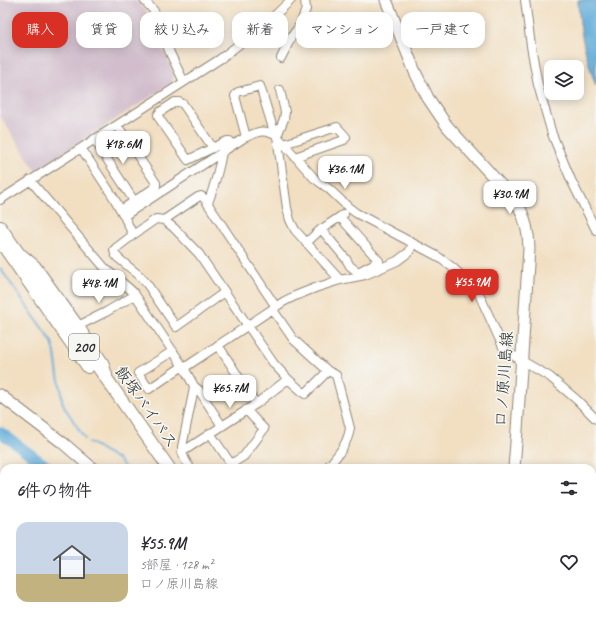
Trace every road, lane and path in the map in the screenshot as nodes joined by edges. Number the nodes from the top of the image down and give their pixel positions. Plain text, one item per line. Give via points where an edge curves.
1 (144, 0) edge
2 (291, 0) edge
3 (305, 0) edge
4 (386, 0) edge
5 (525, 0) edge
6 (281, 58) dead end
7 (184, 82) junction
8 (280, 90) dead end
9 (117, 124) junction
10 (276, 135) junction
11 (246, 136) junction
12 (94, 139) junction
13 (284, 144) junction
14 (232, 145) junction
15 (81, 148) junction
16 (213, 148) dead end
17 (222, 152) junction
18 (295, 157) junction
19 (30, 180) junction
20 (0, 200) edge
21 (134, 201) junction
22 (208, 204) junction
23 (352, 210) junction
24 (123, 213) junction
25 (340, 217) junction
26 (164, 220) junction
27 (0, 227) edge
28 (321, 229) junction
29 (596, 230) edge
30 (133, 235) junction
31 (0, 241) edge
32 (306, 243) junction
33 (413, 244) junction
34 (381, 264) junction
35 (340, 280) junction
36 (225, 292) junction
37 (135, 295) junction
38 (274, 308) junction
39 (248, 326) junction
40 (75, 327) junction
41 (218, 345) junction
42 (172, 351) junction
43 (522, 361) junction
44 (184, 367) junction
45 (332, 373) junction
46 (288, 379) junction
47 (194, 386) junction
48 (0, 395) edge
49 (256, 404) junction
50 (246, 410) junction
51 (596, 419) edge
52 (222, 426) junction
53 (210, 433) junction
54 (182, 452) junction
55 (87, 464) edge
56 (156, 464) edge
57 (166, 464) edge
58 (187, 464) edge
59 (231, 464) edge
60 (234, 464) edge
61 (330, 464) edge
62 (514, 464) edge

1 - 7 street via 154,11
2 - 7 street via 220,60
3 - 6 street via 306,10 300,25
4 - 43 main road, 口ノ原川島線 via 428,98 447,126 518,204 525,220 529,249
5 - 29 street via 538,85 552,134
7 - 9 street
8 - 10 street via 285,112
9 - 12 street
9 - 21 street via 156,183 154,188
10 - 11 street via 265,131
10 - 11 street via 260,86 238,92 235,96
10 - 13 street
10 - 32 street via 290,220
11 - 14 street
12 - 15 street
12 - 21 street
13 - 18 street
13 - 18 street via 337,127 346,137 344,140
14 - 16 street via 230,141 226,141 220,144 188,160 158,115 175,102 183,104
14 - 17 street
15 - 19 street
15 - 24 street
17 - 22 street
17 - 24 street
18 - 23 street via 314,178
19 - 20 street
19 - 37 street via 104,267
21 - 24 street
22 - 26 street via 204,198 198,197
22 - 38 street
23 - 25 street
23 - 33 street
24 - 30 street
25 - 28 street
25 - 34 street
26 - 30 street via 156,219
26 - 36 street via 199,254
27 - 40 highway, 飯塚バイパス / 200
28 - 32 street
28 - 34 street via 350,266 358,272
30 - 36 street via 114,250 115,254 148,284 176,327
31 - 56 highway, 200
32 - 35 street
33 - 34 street via 404,257
33 - 43 street via 437,256 466,279 479,294 503,347
34 - 35 street via 365,275
35 - 38 street via 295,296
36 - 39 street
37 - 40 street
37 - 42 street
38 - 39 street
38 - 45 street via 293,339
39 - 41 street
39 - 46 street via 274,364
40 - 57 highway, 飯塚バイパス / 200 via 110,384
41 - 44 street
41 - 49 street
42 - 44 street
42 - 44 street via 138,373 149,389
43 - 51 street via 550,377
43 - 62 main road, 口ノ原川島線
44 - 47 street
45 - 46 street via 305,394
45 - 61 street via 350,428 345,446
46 - 49 street
47 - 52 street
47 - 54 street
48 - 55 main road
49 - 50 street
50 - 52 street
50 - 60 street via 264,429 244,456
52 - 53 street
53 - 54 street
53 - 59 street
54 - 58 street

